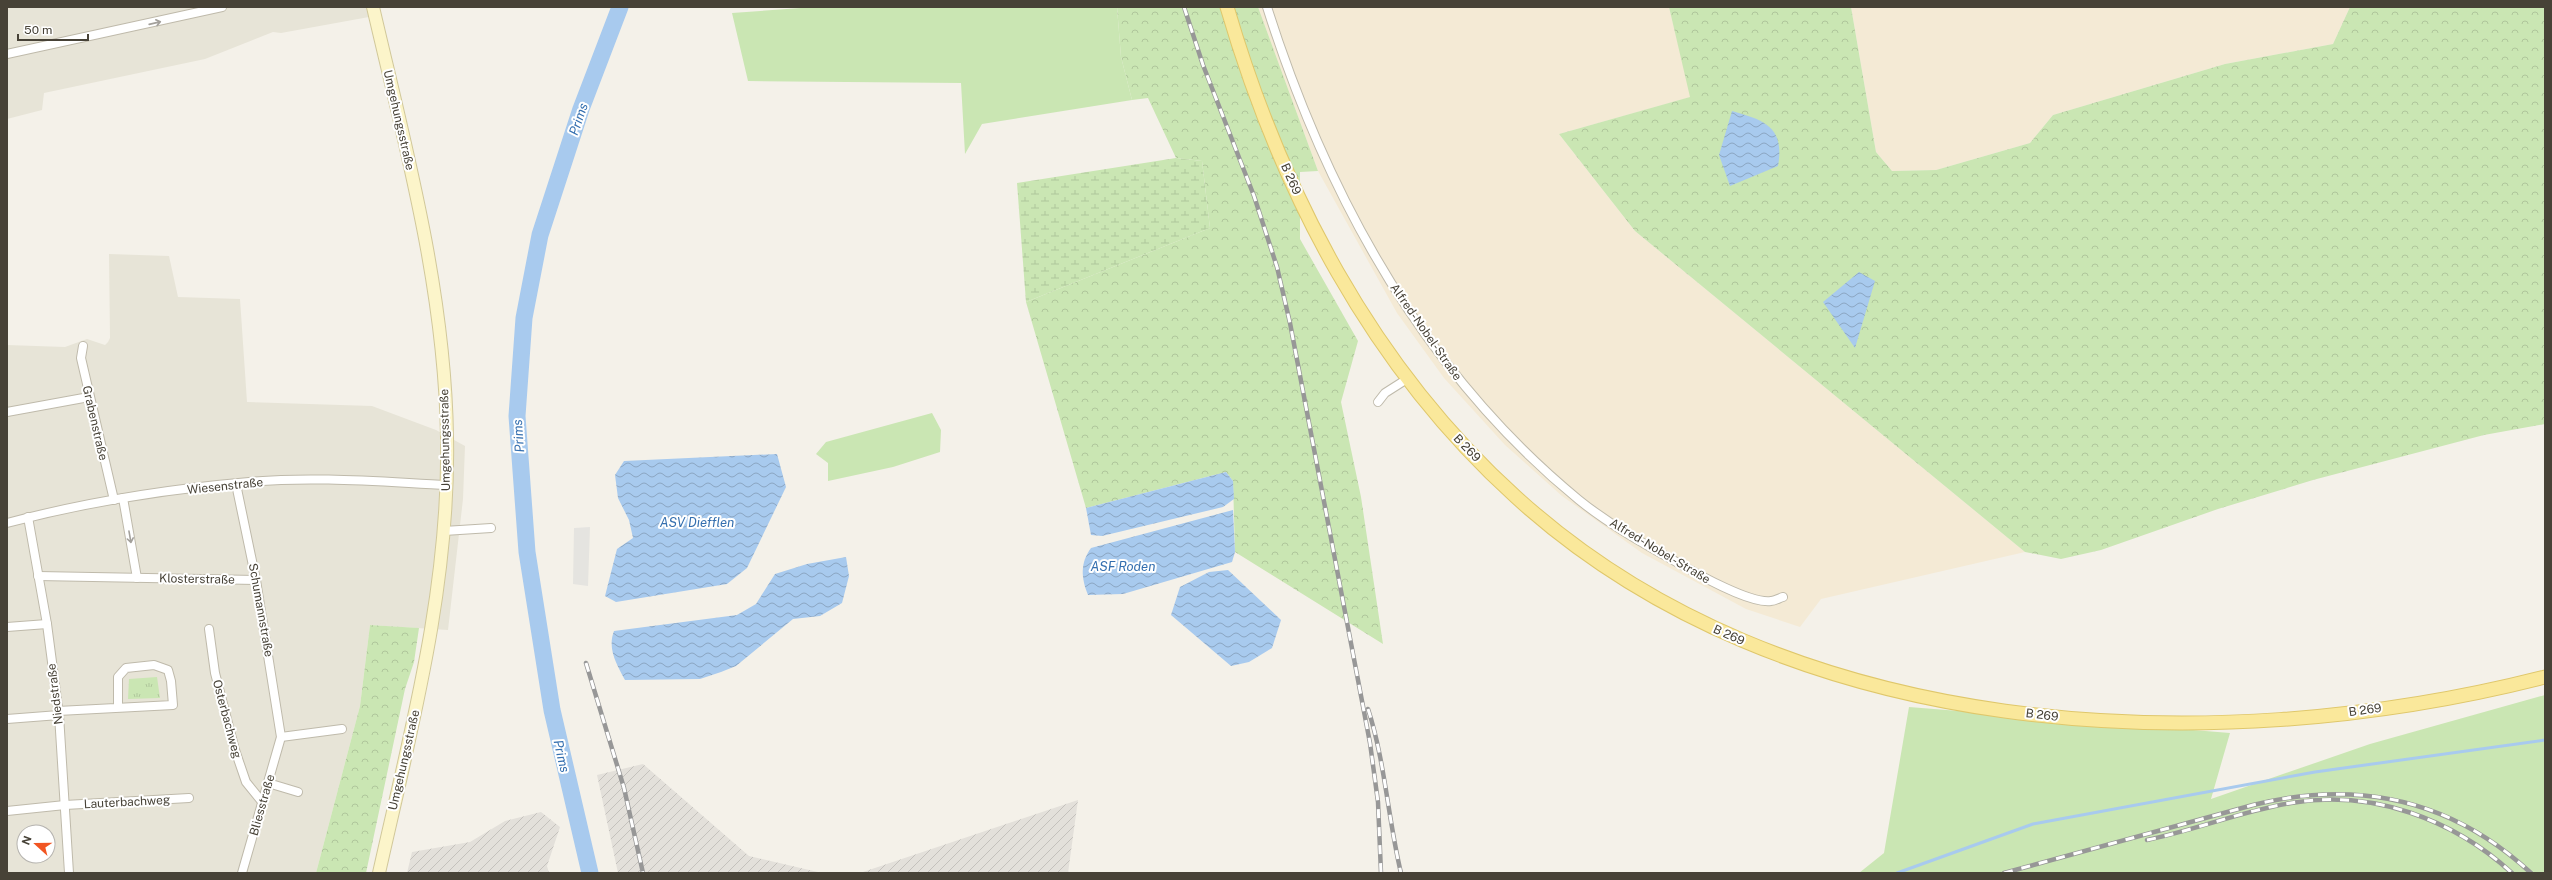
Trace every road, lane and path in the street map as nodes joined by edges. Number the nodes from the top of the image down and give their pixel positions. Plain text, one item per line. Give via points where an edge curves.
1 (222, 7) edge
2 (373, 7) edge
3 (1227, 7) edge
4 (1267, 7) edge
5 (7, 54) edge
6 (83, 346) dead end
7 (1407, 379) junction
8 (89, 397) junction
9 (1378, 402) dead end
10 (7, 412) edge
11 (236, 484) junction
12 (447, 485) junction
13 (118, 499) junction
14 (28, 517) junction
15 (7, 523) edge
16 (492, 528) dead end
17 (444, 531) junction
18 (38, 576) junction
19 (137, 578) junction
20 (256, 580) junction
21 (1783, 597) dead end
22 (47, 624) junction
23 (7, 627) edge
24 (209, 629) dead end
25 (2545, 677) edge
26 (118, 708) junction
27 (58, 713) junction
28 (7, 719) edge
29 (342, 729) dead end
30 (281, 737) junction
31 (268, 783) junction
32 (298, 792) dead end
33 (189, 798) dead end
34 (263, 803) junction
35 (64, 805) junction
36 (7, 811) edge
37 (69, 873) edge
38 (242, 873) edge
39 (378, 873) edge

5 -> 1 street
2 - 12 main road, Umgehungsstraße via 429,255 437,305 446,402
3 - 7 main road, B 269 / B 269 via 1260,108 1311,224 1333,267
4 - 21 street, Alfred-Nobel-Straße via 1309,126 1360,234 1433,348 1485,411 1505,433 1580,501 1641,542 1733,590 1766,601
6 - 8 street, Grabenstraße via 81,358
7 - 9 street via 1385,393
7 - 25 main road, B 269 / B 269 via 1436,416 1517,499 1579,549 1633,585 1685,614 1766,651 1870,684 1949,702 2011,712 2111,722 2181,723 2336,714 2427,700
8 - 10 street
8 - 13 street, Grabenstraße
11 - 12 street, Wiesenstraße via 282,480
11 - 13 street, Wiesenstraße
11 - 20 street, Schumannstraße
12 - 17 main road, Umgehungsstraße
13 - 14 street, Wiesenstraße
13 -> 19 street
14 - 15 street, Wiesenstraße
14 - 18 street, Niedstraße
16 - 17 street
17 - 39 main road, Umgehungsstraße via 433,620
18 - 19 street, Klosterstraße
18 - 22 street, Niedstraße
19 - 20 street, Klosterstraße
20 - 30 street, Schumannstraße
22 - 23 street
22 - 27 street, Niedstraße
24 - 34 street, Osterbachweg via 215,673 235,750 246,782
26 - 26 street via 118,677 126,668 154,665 168,670 173,705
26 - 27 street
27 - 28 street
27 - 35 street, Niedstraße
29 - 30 street
30 - 31 street, Bliesstraße
31 - 32 street
31 - 34 street, Bliesstraße
33 - 35 street, Lauterbachweg
34 - 38 street, Bliesstraße
35 - 36 street, Lauterbachweg
35 - 37 street, Niedstraße

